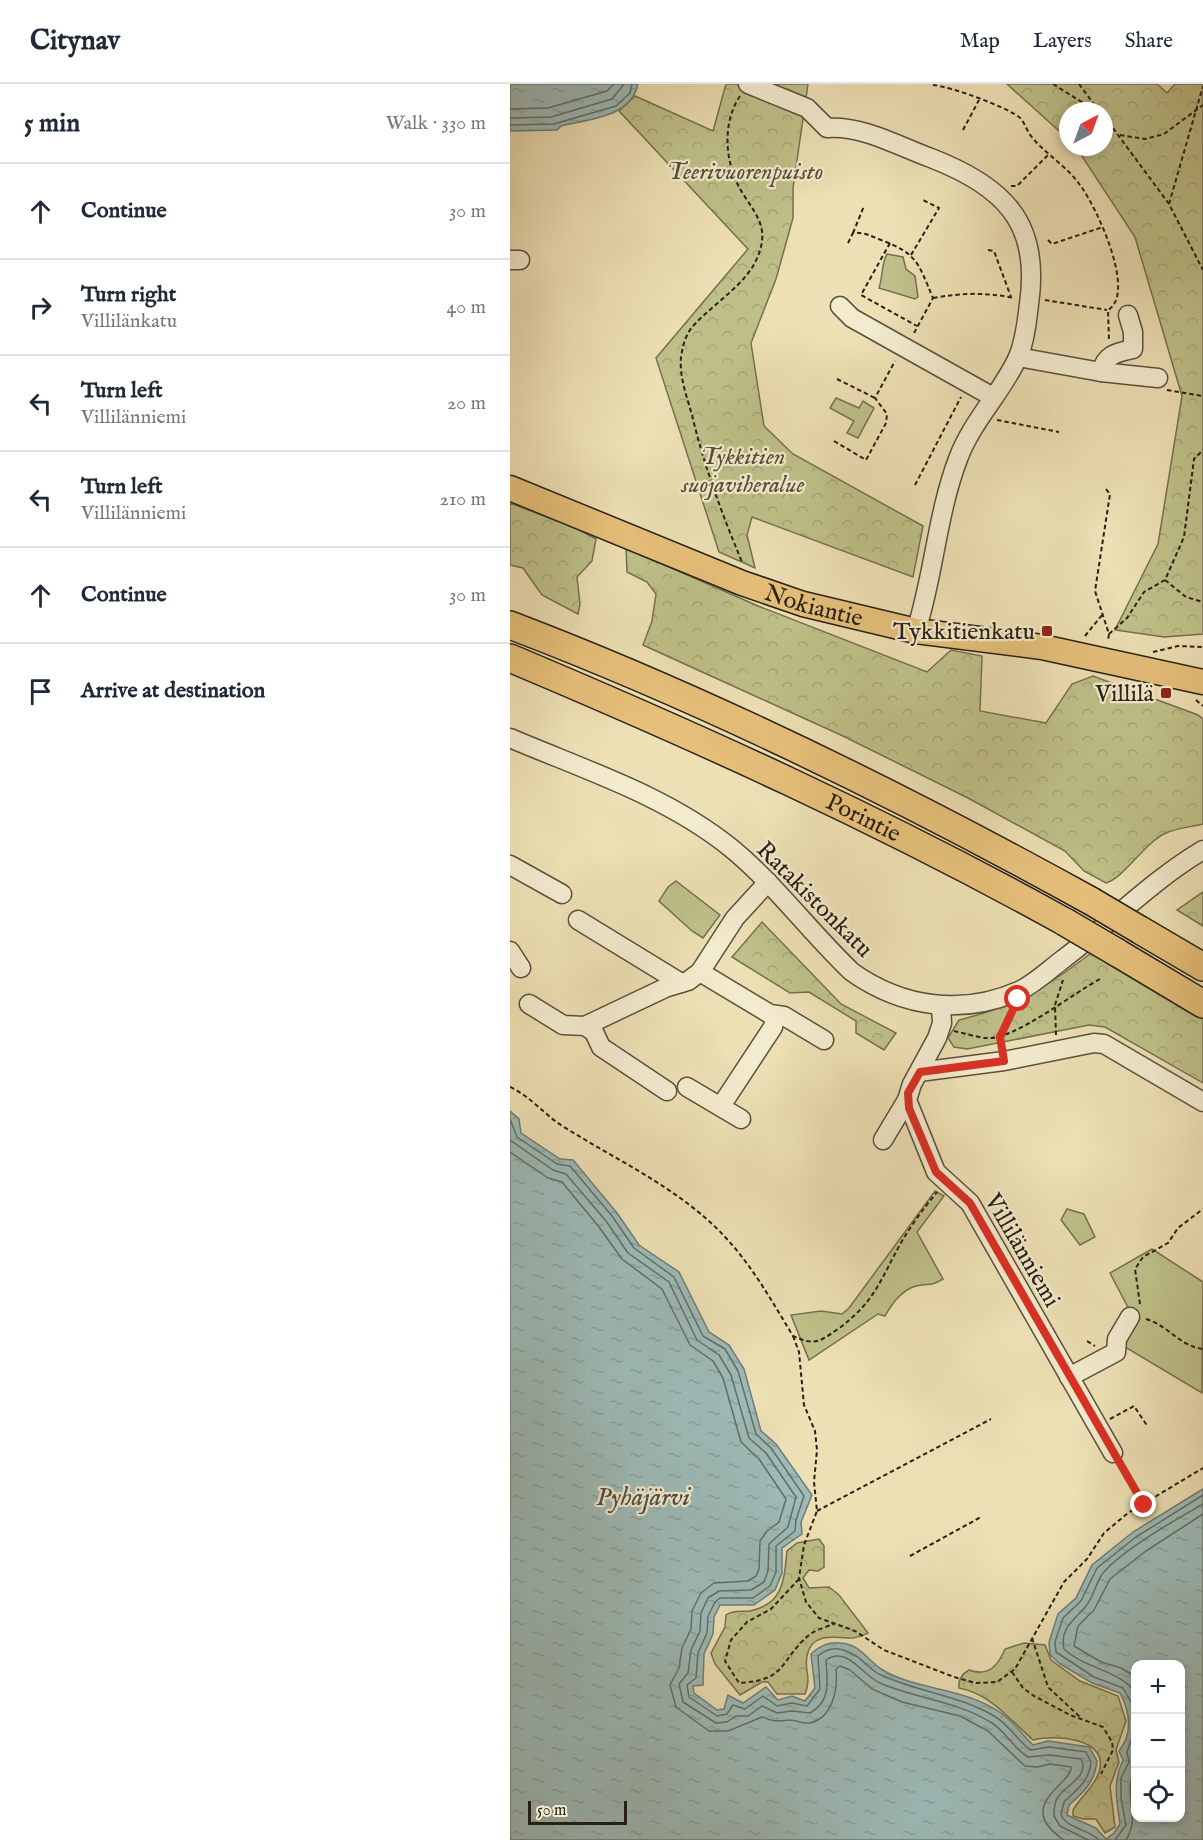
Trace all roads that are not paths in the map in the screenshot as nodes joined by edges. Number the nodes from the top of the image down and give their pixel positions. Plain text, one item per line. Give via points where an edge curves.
1 (749, 84) edge
2 (840, 306) dead end
3 (1128, 315) dead end
4 (1018, 357) junction
5 (1101, 372) junction
6 (1158, 383) road end
7 (996, 404) junction
8 (510, 488) edge
9 (510, 625) edge
10 (915, 631) junction
11 (510, 658) edge
12 (1203, 682) edge
13 (510, 738) edge
14 (1203, 850) edge
15 (510, 865) edge
16 (768, 882) junction
17 (562, 894) dead end
18 (578, 920) dead end
19 (510, 951) edge
20 (1203, 967) edge
21 (521, 968) dead end
22 (700, 972) junction
23 (681, 983) junction
24 (529, 1004) dead end
25 (1203, 1004) edge
26 (941, 1015) junction
27 (776, 1016) junction
28 (585, 1026) junction
29 (824, 1040) dead end
30 (920, 1072) junction
31 (687, 1087) dead end
32 (667, 1091) dead end
33 (907, 1100) junction
34 (1203, 1102) edge
35 (721, 1106) junction
36 (741, 1119) dead end
37 (883, 1140) dead end
38 (1137, 1316) road end
39 (1069, 1377) junction
40 (1113, 1453) road end

1 - 4 street via 807,108 827,128 846,126 951,166 981,181 1001,198 1024,231 1032,266
2 - 7 street via 902,351
3 - 5 street via 1133,349 1110,355
4 - 5 street
4 - 7 street
5 - 6 street
7 - 10 street via 961,451 953,472
8 - 10 main road, Nokiantie via 742,582 823,609
9 - 20 highway, Porintie, bridge via 685,698 906,802 1091,901
10 - 12 main road, Nokiantie via 1042,647
11 - 25 highway, Porintie, bridge via 784,777 972,870
13 - 16 street, Ratakistonkatu via 679,812 730,848
14 - 26 street, Ratakistonkatu via 1174,868 1023,989
15 - 17 street
16 - 22 street via 735,918
16 - 26 street, Ratakistonkatu via 852,972 870,985
18 - 23 street
19 - 21 street
22 - 23 street
22 - 27 street
23 - 28 street
24 - 28 street via 563,1025
26 - 30 street
27 - 29 street via 784,1016
27 - 35 street
28 - 32 street via 594,1032 600,1047
30 - 33 street
30 - 34 street via 1104,1044
31 - 35 street
33 - 37 street
33 - 39 street, Villilänniemi via 936,1172 970,1203
35 - 36 street
38 - 39 street via 1117,1339 1116,1352
39 - 40 street, Villilänniemi

